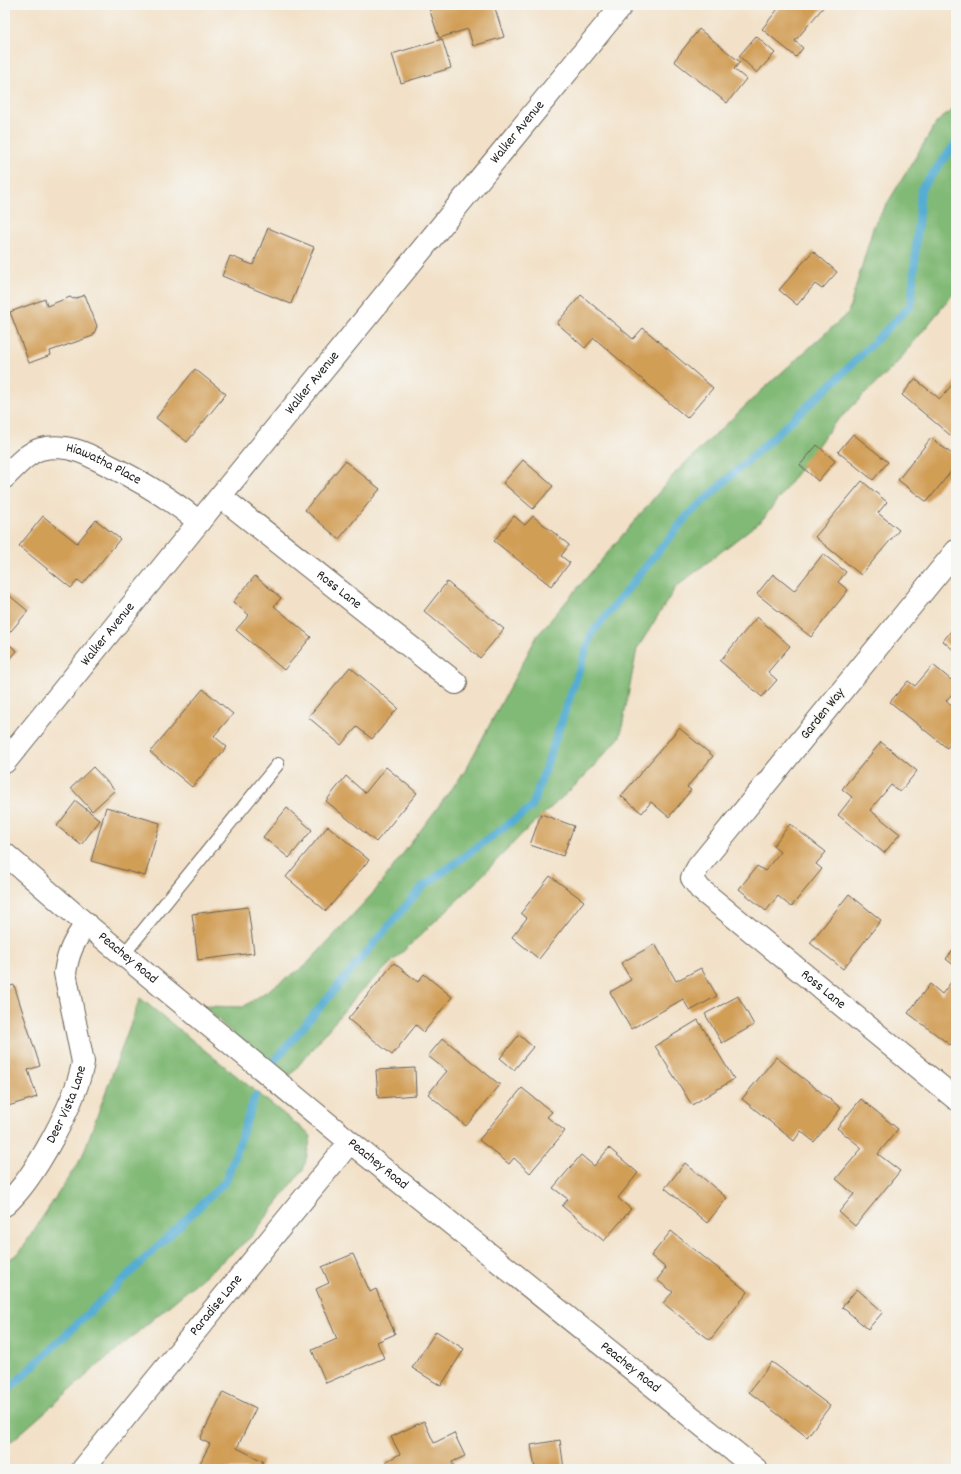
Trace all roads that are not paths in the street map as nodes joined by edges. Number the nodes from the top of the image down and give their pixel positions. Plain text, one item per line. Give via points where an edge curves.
1 (622, 5) edge
2 (5, 477) edge
3 (220, 497) junction
4 (199, 522) junction
5 (956, 551) edge
6 (456, 683) dead end
7 (5, 762) edge
8 (278, 764) dead end
9 (5, 854) edge
10 (692, 878) joint
11 (86, 924) junction
12 (124, 954) junction
13 (956, 1099) edge
14 (350, 1142) junction
15 (5, 1205) edge
16 (83, 1469) edge
17 (756, 1469) edge

1 - 3 street, Walker Avenue
2 - 4 street, Hiawatha Place via 25,458 41,449 60,447 77,450 156,490
3 - 4 street, Walker Avenue
3 - 6 street, Ross Lane
4 - 7 street, Walker Avenue
5 - 10 street, Garden Way via 698,867
8 - 12 lane
9 - 11 street, Peachey Road
10 - 13 street, Ross Lane via 700,889
11 - 12 street, Peachey Road
11 - 15 street, Deer Vista Lane via 70,949 65,973 83,1062 81,1075 60,1123 43,1153 26,1182
12 - 14 street, Peachey Road
14 - 16 street, Paradise Lane
14 - 17 street, Peachey Road

